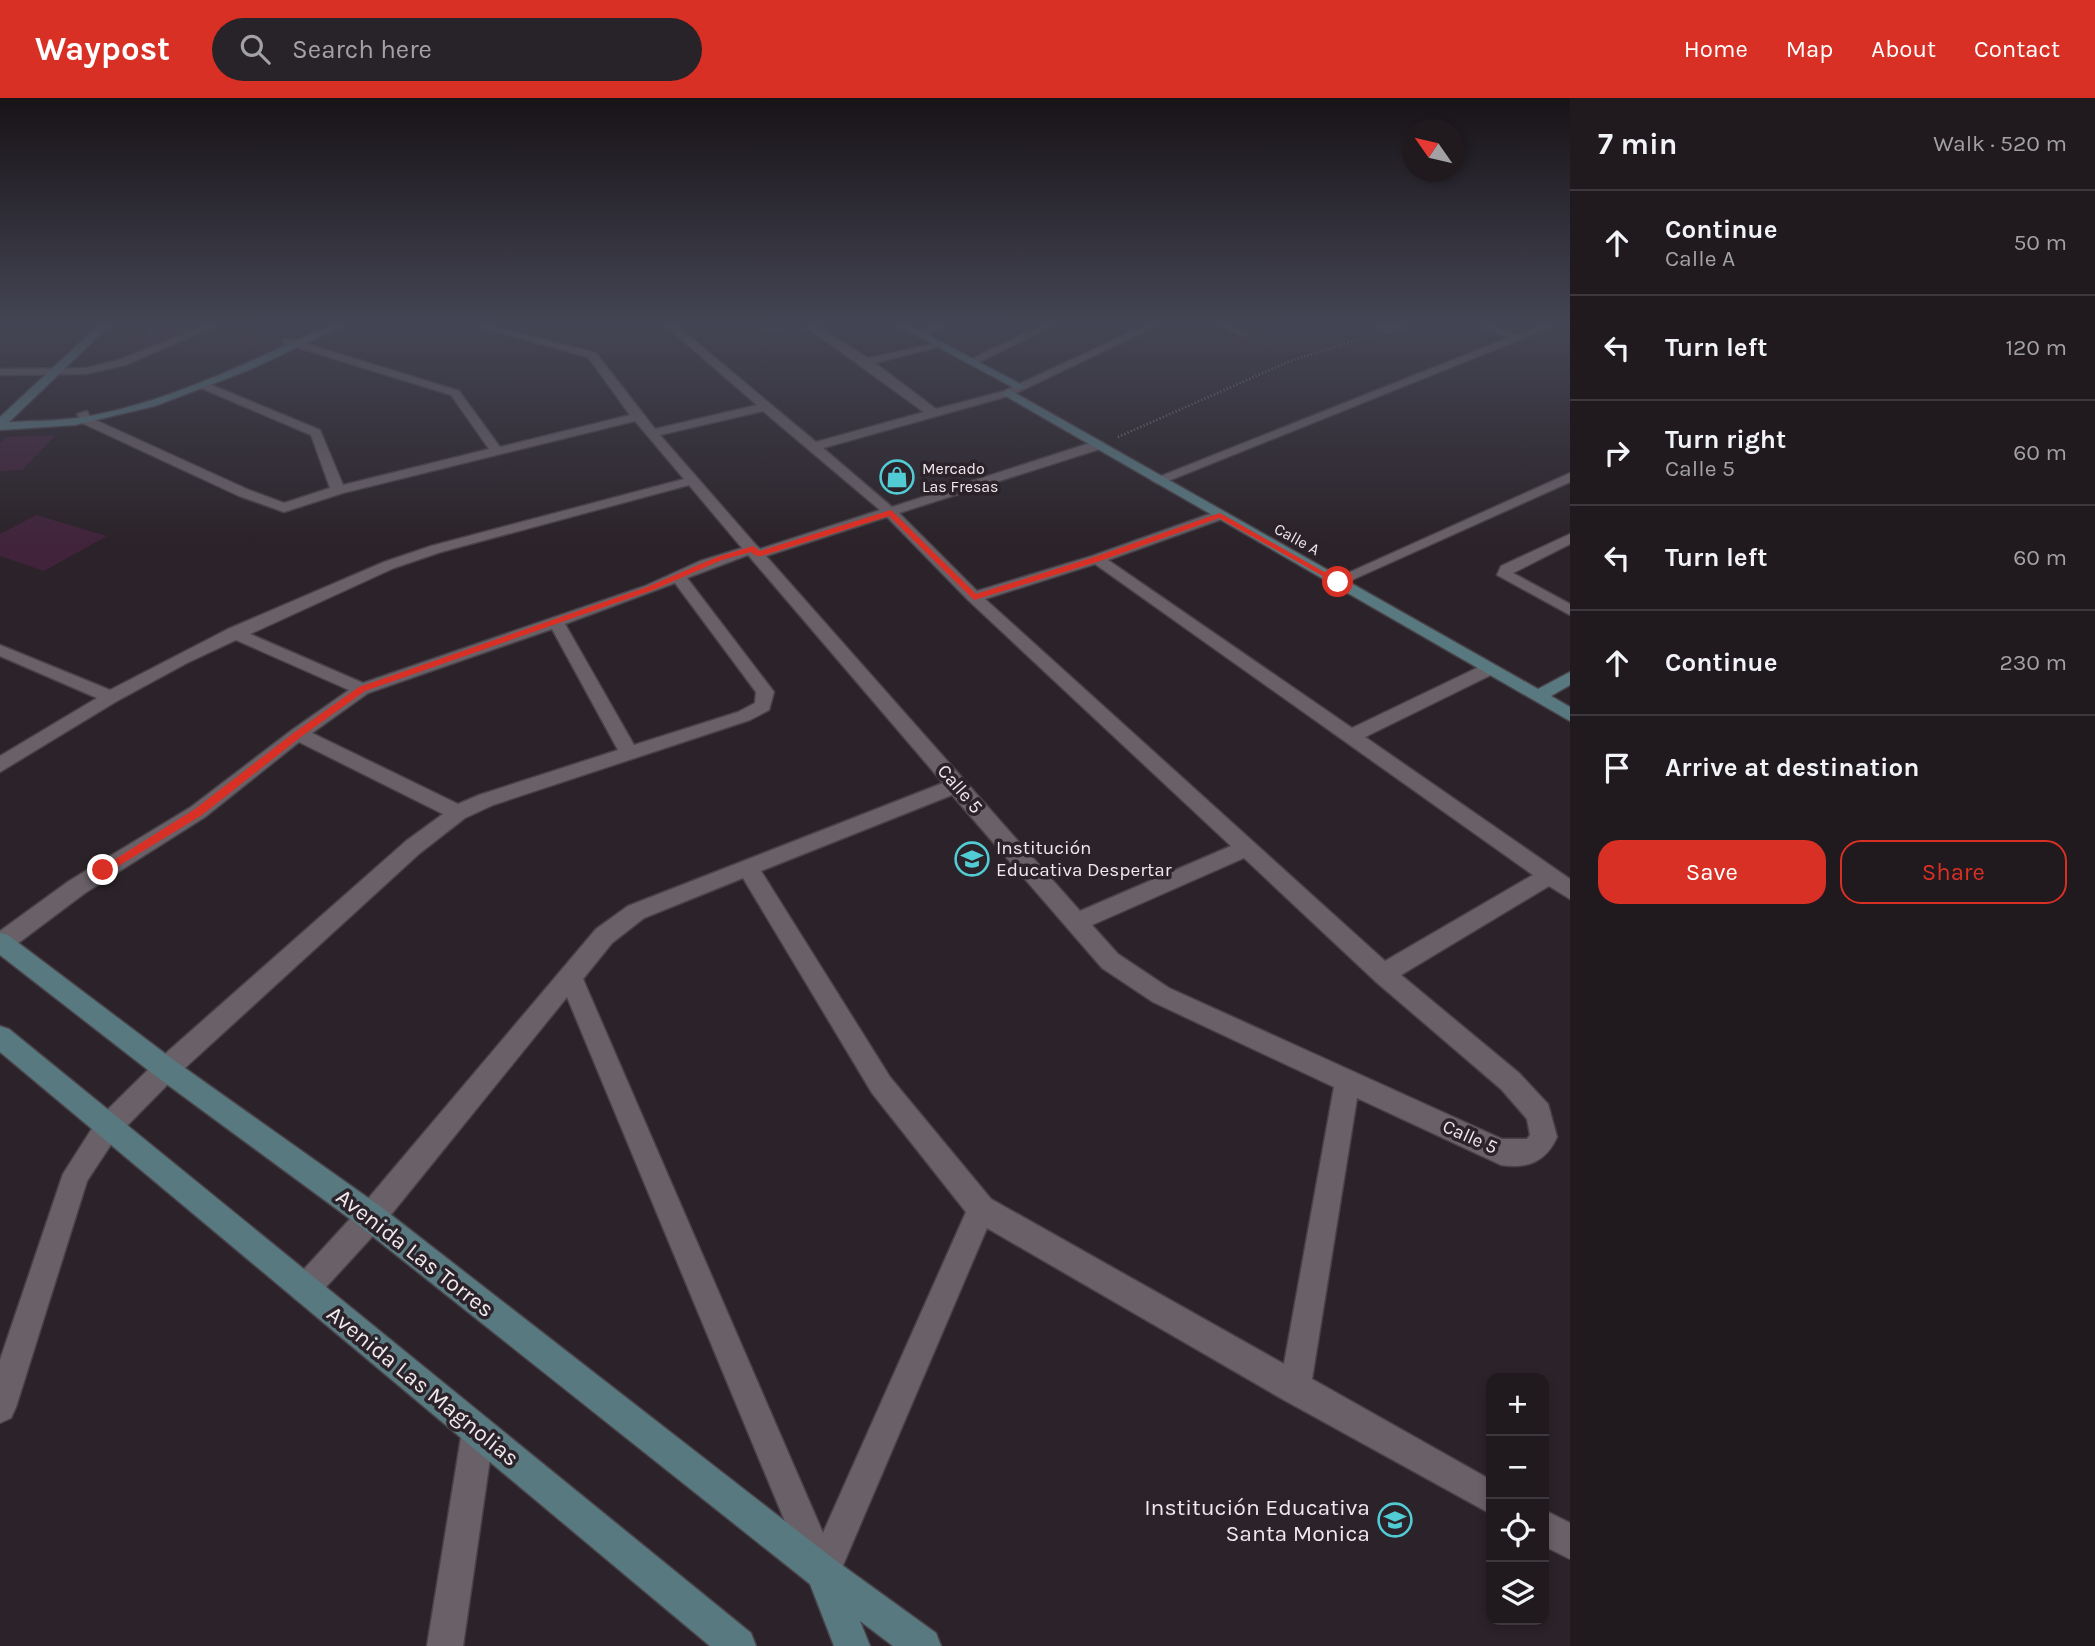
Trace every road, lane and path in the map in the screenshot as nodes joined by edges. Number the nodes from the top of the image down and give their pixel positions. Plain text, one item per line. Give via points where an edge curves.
1 (24, 398) edge
2 (145, 398) edge
3 (167, 398) edge
4 (234, 398) edge
5 (459, 398) edge
6 (625, 398) edge
7 (757, 398) edge
8 (914, 398) edge
9 (985, 398) edge
10 (1027, 398) edge
11 (1205, 398) edge
12 (1364, 398) edge
13 (766, 406) junction
14 (933, 413) junction
15 (638, 416) junction
16 (84, 417) junction
17 (1, 421) edge
18 (653, 433) junction
19 (1098, 445) junction
20 (813, 447) junction
21 (496, 450) junction
22 (1570, 477) edge
23 (694, 480) junction
24 (1158, 480) junction
25 (338, 490) junction
26 (891, 513) junction
27 (1220, 515) junction
28 (1570, 538) edge
29 (756, 551) junction
30 (1097, 559) junction
31 (678, 576) junction
32 (1338, 582) junction
33 (974, 597) junction
34 (1570, 610) edge
35 (556, 622) junction
36 (234, 634) junction
37 (0, 650) edge
38 (1489, 669) junction
39 (1570, 678) edge
40 (362, 689) junction
41 (1538, 696) junction
42 (111, 697) junction
43 (1570, 715) edge
44 (298, 734) junction
45 (1350, 737) junction
46 (630, 754) junction
47 (0, 765) edge
48 (957, 785) junction
49 (458, 813) junction
50 (1247, 848) junction
51 (747, 867) junction
52 (1550, 874) junction
53 (1570, 890) edge
54 (1075, 923) junction
55 (0, 943) edge
56 (1383, 974) junction
57 (570, 976) junction
58 (0, 1037) edge
59 (166, 1069) junction
60 (1348, 1079) junction
61 (107, 1128) junction
62 (981, 1209) junction
63 (371, 1217) junction
64 (305, 1289) junction
65 (1295, 1389) junction
66 (0, 1407) edge
67 (478, 1431) junction
68 (1486, 1495) edge
69 (1549, 1530) edge
70 (1570, 1542) edge
71 (822, 1572) junction
72 (445, 1646) edge
73 (738, 1646) edge
74 (852, 1646) edge
75 (923, 1646) edge

1 - 17 street
2 - 16 street
3 - 16 street
4 - 25 street via 316,433
5 - 21 street
6 - 15 street, Calle 5
7 - 13 street, Calle 5
8 - 14 street
9 - 14 street
10 - 19 street, Calle A
11 - 19 path
12 - 24 street
13 - 18 street
13 - 20 street, Calle 5
14 - 20 street
15 - 18 street, Calle 5
15 - 21 street
16 - 17 street
16 - 25 street via 284,508
18 - 23 street, Calle 5
19 - 24 street, Calle A
19 - 26 street
20 - 26 street, Calle 5
21 - 25 street
22 - 32 street
23 - 29 street, Calle 5
23 - 36 street via 408,559
24 - 27 street, Calle A
26 - 29 street
26 - 33 street, Calle 5
27 - 30 street
27 - 32 street, Calle A
28 - 34 street via 1506,569 1505,575
29 - 31 street
29 - 48 street, Calle 5
30 - 33 street
30 - 45 street
31 - 35 street
31 - 46 street via 765,692 765,702 744,716
32 - 38 street, Calle A
33 - 50 street, Calle 5
35 - 40 street
35 - 46 street
36 - 40 street
36 - 42 street
37 - 42 street
38 - 41 street, Calle A
38 - 45 street
39 - 41 street
40 - 44 street
41 - 43 street, Calle A
42 - 47 street
44 - 49 street
44 - 55 street via 198,812 95,875
45 - 52 street
46 - 49 street
48 - 51 street
48 - 54 street, Calle 5
49 - 59 street
50 - 54 street
50 - 56 street, Calle 5
51 - 57 street via 636,912 604,936
51 - 62 street via 881,1085
52 - 53 street
52 - 56 street
54 - 60 street, Calle 5 via 1110,961 1161,995
55 - 59 street, Avenida Las Torres
56 - 60 street, Calle 5 via 1530,1101 1539,1113 1544,1137 1531,1153 1501,1152
57 - 63 street
57 - 71 street
58 - 61 street
59 - 61 street
59 - 63 street, Avenida Las Torres
60 - 65 street
61 - 64 street, Avenida Las Magnolias
61 - 66 street via 76,1174
62 - 65 street
62 - 71 street
63 - 64 street
63 - 71 street, Avenida Las Torres
64 - 67 street, Avenida Las Magnolias
65 - 68 street
67 - 72 street
67 - 73 street, Avenida Las Magnolias
69 - 70 street
71 - 74 street
71 - 75 street, Avenida Las Torres

